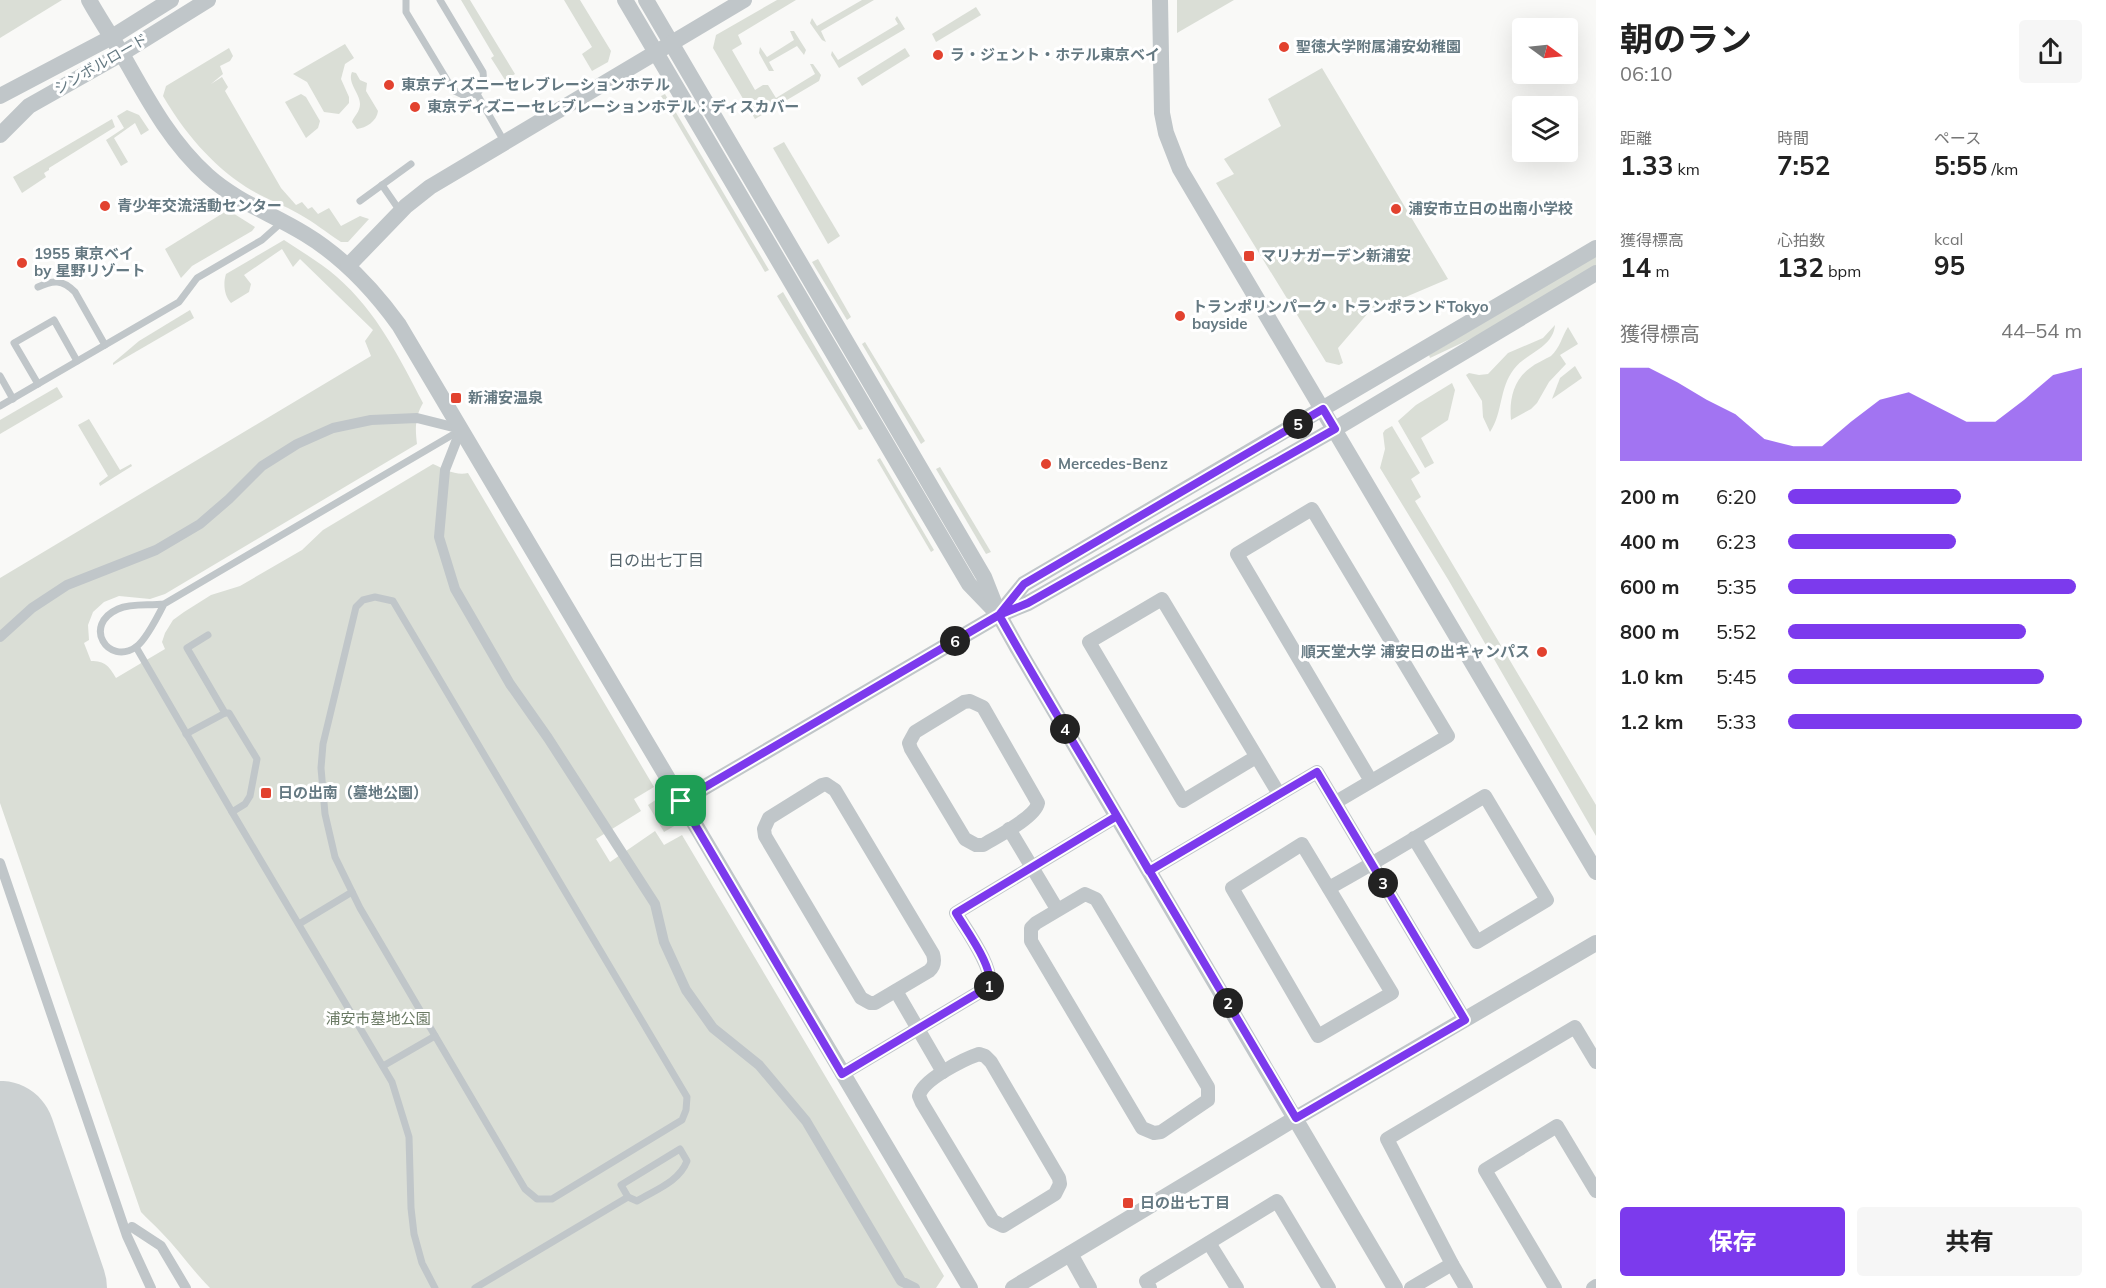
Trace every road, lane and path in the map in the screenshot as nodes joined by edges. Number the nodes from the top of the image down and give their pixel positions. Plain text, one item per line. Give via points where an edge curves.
1 (89, 0) edge
2 (171, 0) edge
3 (208, 0) edge
4 (406, 0) edge
5 (440, 0) edge
6 (626, 0) edge
7 (646, 0) edge
8 (744, 0) edge
9 (1160, 0) edge
10 (112, 37) junction
11 (671, 43) junction
12 (656, 52) junction
13 (121, 54) junction
14 (477, 94) junction
15 (0, 96) edge
16 (0, 135) edge
17 (506, 143) junction
18 (411, 164) dead end
19 (382, 185) junction
20 (360, 201) dead end
21 (400, 212) junction
22 (282, 221) junction
23 (1596, 248) edge
24 (348, 266) junction
25 (1596, 273) edge
26 (38, 287) dead end
27 (105, 345) junction
28 (77, 361) junction
29 (0, 376) edge
30 (38, 384) junction
31 (13, 399) junction
32 (0, 406) edge
33 (1323, 409) junction
34 (461, 429) junction
35 (1335, 429) junction
36 (164, 604) junction
37 (999, 615) junction
38 (208, 635) dead end
39 (0, 637) edge
40 (136, 647) junction
41 (225, 713) junction
42 (186, 734) junction
43 (1256, 757) junction
44 (1371, 782) junction
45 (1279, 794) junction
46 (681, 801) junction
47 (1336, 802) junction
48 (232, 812) junction
49 (1117, 816) junction
50 (1009, 829) junction
51 (1414, 838) junction
52 (0, 863) edge
53 (1372, 865) junction
54 (1032, 866) junction
55 (1149, 871) junction
56 (1596, 872) edge
57 (1329, 888) junction
58 (352, 892) junction
59 (1057, 909) junction
60 (300, 924) junction
61 (1596, 943) edge
62 (896, 991) junction
63 (1465, 1020) junction
64 (918, 1029) junction
65 (435, 1036) junction
66 (1596, 1062) edge
67 (383, 1066) junction
68 (943, 1072) junction
69 (842, 1074) junction
70 (1296, 1118) junction
71 (1596, 1191) edge
72 (628, 1197) junction
73 (132, 1227) dead end
74 (1209, 1243) junction
75 (1070, 1254) junction
76 (1452, 1264) junction
77 (151, 1288) edge
78 (186, 1288) edge
79 (435, 1288) edge
80 (475, 1288) edge
81 (915, 1288) edge
82 (970, 1288) edge
83 (1012, 1288) edge
84 (1089, 1288) edge
85 (1150, 1288) edge
86 (1238, 1288) edge
87 (1329, 1288) edge
88 (1395, 1288) edge
89 (1411, 1288) edge
90 (1466, 1288) edge
91 (1555, 1288) edge

1 - 10 street
2 - 10 street, シンボルロード
3 - 13 street, シンボルロード
4 - 14 lane via 406,12 453,90 465,96
5 - 14 lane via 483,72 484,84
6 - 12 street
7 - 11 street
8 - 11 street
9 - 33 street via 1162,114 1172,151
10 - 13 street
10 - 15 street, シンボルロード
11 - 12 street
11 - 37 street via 984,577
12 - 17 street
12 - 37 street via 969,584
13 - 16 street, シンボルロード via 29,106
13 - 22 street via 162,123 192,161 247,205
14 - 17 lane
17 - 21 street via 430,187
18 - 19 lane
19 - 20 lane
19 - 21 lane
21 - 24 street
22 - 24 street
22 - 27 lane via 262,240 198,278 179,302
23 - 33 street
24 - 34 street via 399,325
25 - 35 street
26 - 27 lane via 54,281 69,286
27 - 28 lane
28 - 30 lane
28 - 30 lane via 54,320 32,332 14,343
29 - 31 lane
30 - 31 lane
31 - 32 lane
33 - 35 street
33 - 37 street via 1024,584
34 - 36 lane
34 - 39 street via 417,418 371,420 333,428 297,444 262,466 200,524 156,550 68,585 32,608
34 - 46 street
34 - 81 street via 445,470 439,537 455,589 510,684 655,904 663,942 687,990 713,1028 759,1065 806,1121 901,1281
35 - 37 street via 1028,603
35 - 56 street
36 - 40 lane
36 - 40 lane via 128,605 104,618 100,628 106,646 113,651
37 - 46 street
37 - 49 street
38 - 41 lane via 187,648
40 - 42 lane
41 - 42 lane
41 - 48 lane via 232,715 257,759 250,796
42 - 48 lane
43 - 43 street via 1183,801 1089,642 1162,599
43 - 45 street
44 - 44 street via 1448,736 1312,509 1237,554
44 - 47 street
45 - 47 street via 1317,772
45 - 55 street
46 - 69 street
47 - 53 street
48 - 60 lane
49 - 54 street
49 - 55 street
50 - 50 street via 983,845 965,839 910,749 915,732 964,702 983,706 1037,797 1037,809
50 - 54 street
51 - 51 street via 1485,796 1547,900 1477,942
51 - 53 street
52 - 77 street via 127,1236
53 - 57 street
53 - 63 street
54 - 59 street
54 - 64 street via 956,913 989,969 991,982 984,992
55 - 70 street
57 - 57 street via 1302,844 1232,888 1318,1036 1392,993
58 - 60 lane
58 - 65 lane
58 - 65 lane via 335,857 325,814 321,768 323,744 356,607 375,597 393,601 687,1097 686,1110 682,1120 552,1199 537,1199 525,1189
59 - 59 street via 1085,894 1096,898 1208,1087 1208,1100 1161,1132 1142,1128 1031,941 1031,928
60 - 67 lane
61 - 63 street
62 - 62 street via 875,1003 861,998 765,836 769,819 822,785 835,790 933,954 935,960 929,971
62 - 64 street
63 - 70 street
64 - 68 street
64 - 69 street
65 - 67 lane
66 - 76 street via 1575,1027 1387,1139
67 - 79 lane via 409,1137 414,1234 422,1263
68 - 68 street via 979,1054 986,1056 1059,1178 1055,1194 1008,1224 993,1221 919,1096 923,1087
69 - 82 street
70 - 75 street
70 - 88 street
71 - 91 street via 1557,1126 1485,1170
72 - 72 lane via 621,1185 680,1149 687,1161 676,1178 636,1201
72 - 80 lane
73 - 78 street via 161,1246
74 - 85 street via 1146,1281
74 - 86 street
74 - 87 street via 1277,1201
75 - 83 street
75 - 84 street
76 - 89 street
76 - 90 street

